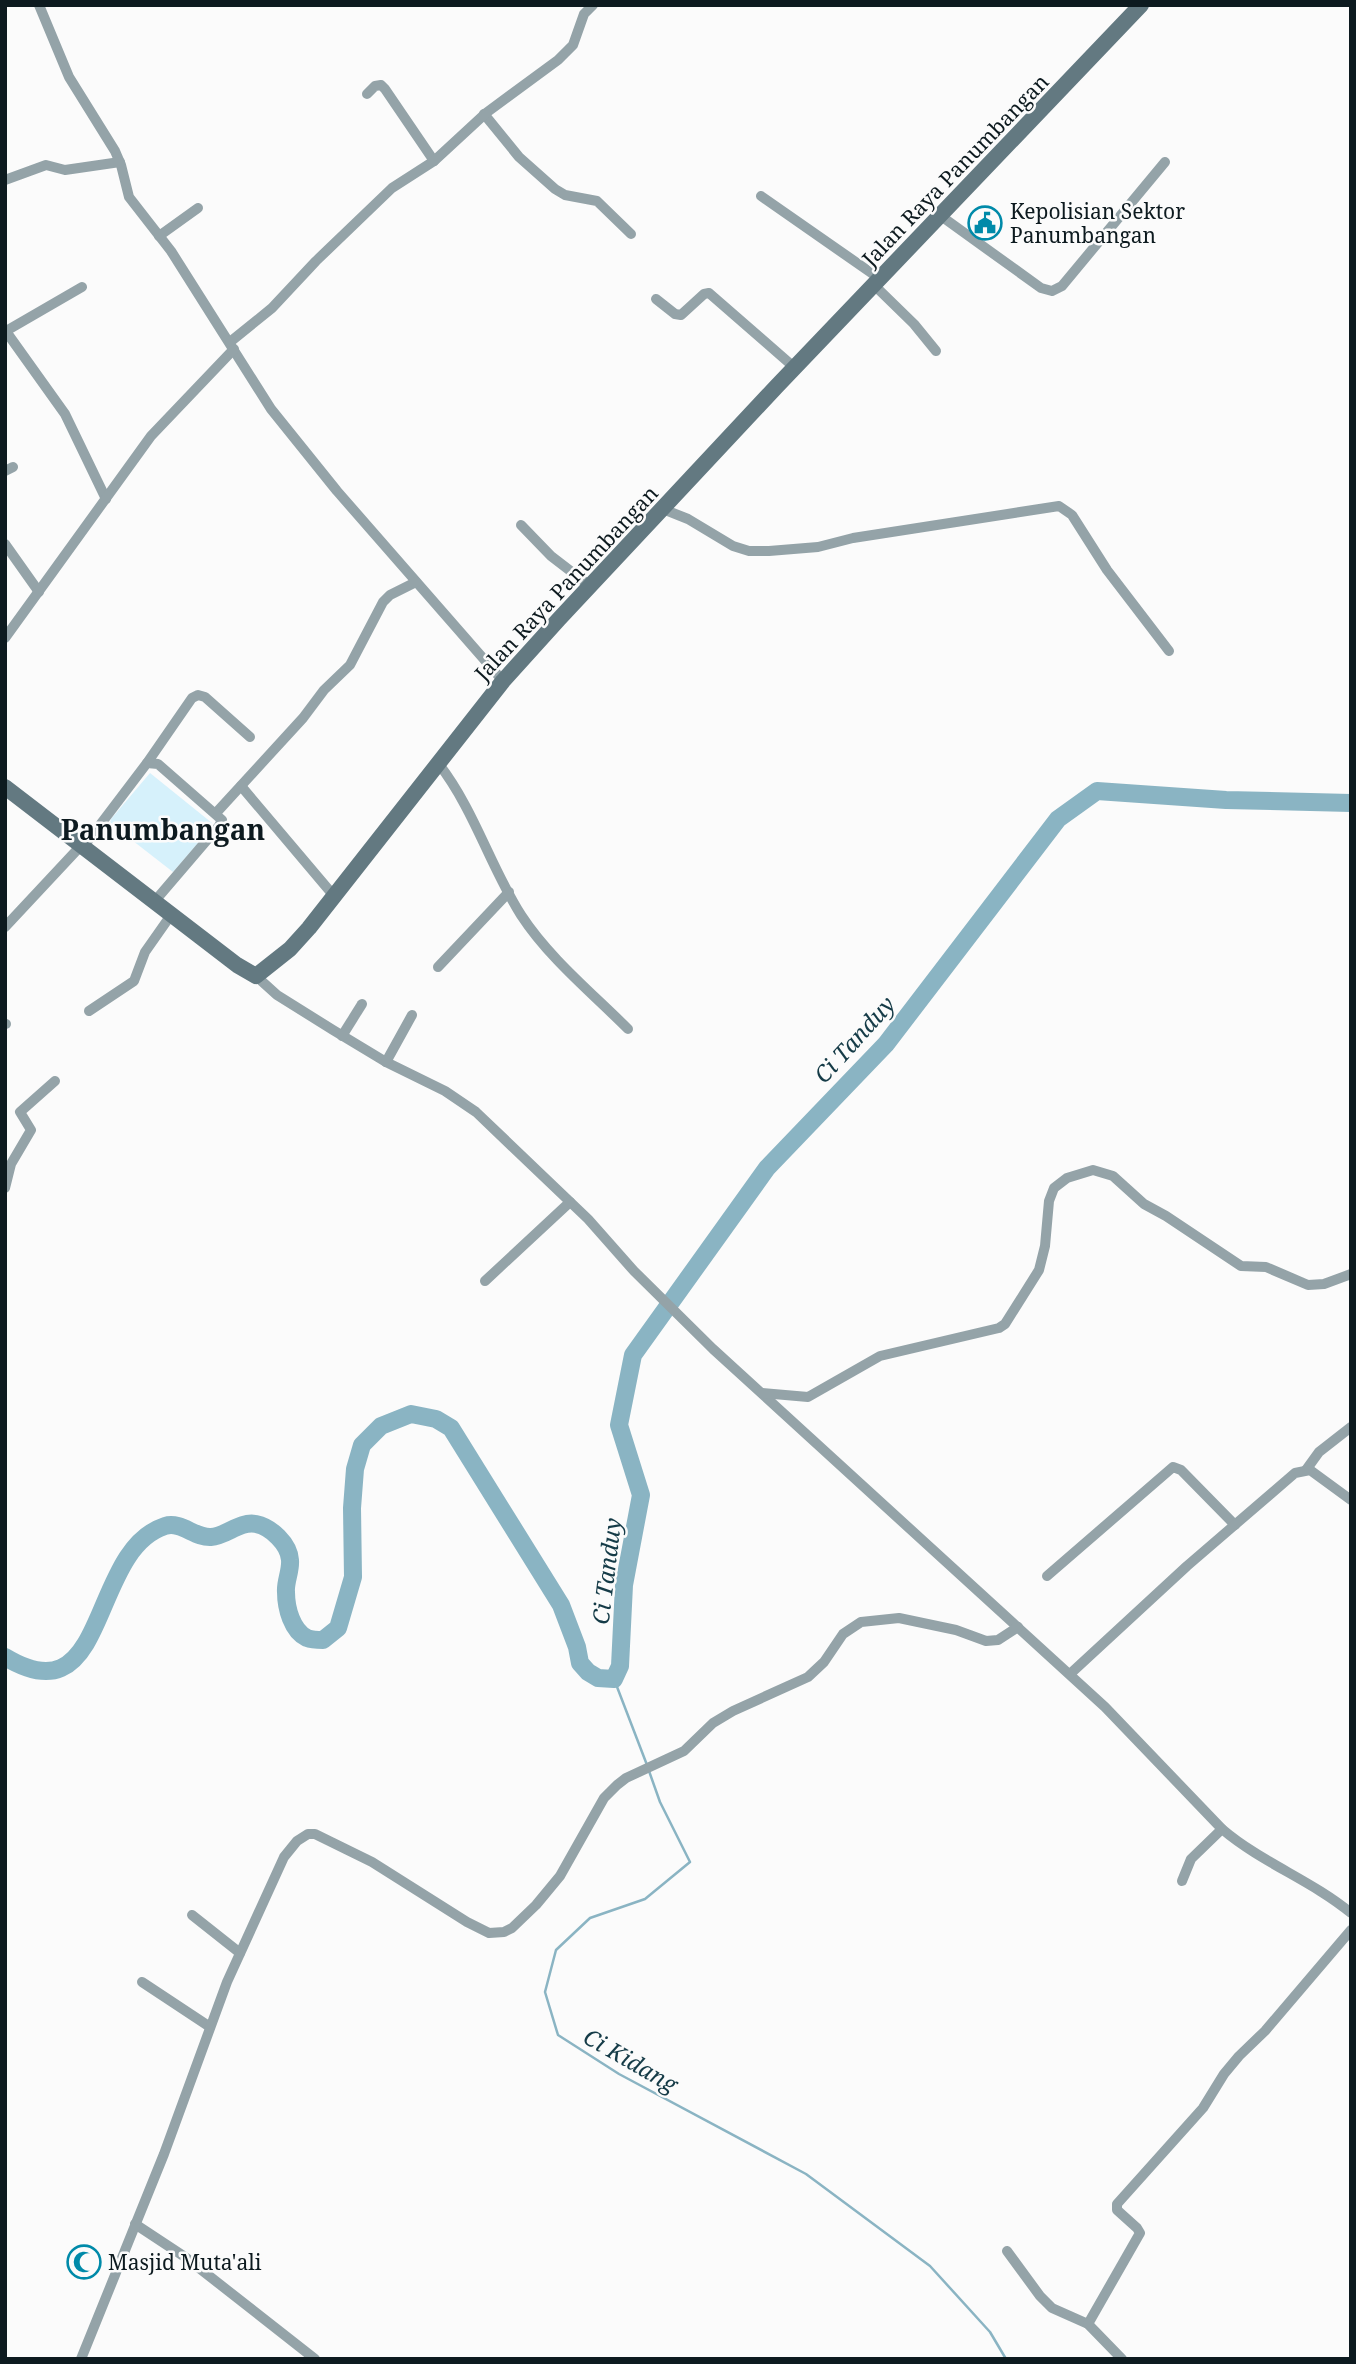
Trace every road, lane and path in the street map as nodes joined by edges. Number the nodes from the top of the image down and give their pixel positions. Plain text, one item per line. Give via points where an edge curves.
1 (39, 5) edge
2 (593, 5) edge
3 (1141, 5) edge
4 (367, 94) dead end
5 (484, 114) junction
6 (434, 161) junction
7 (120, 162) junction
8 (1165, 162) dead end
9 (5, 180) edge
10 (761, 196) dead end
11 (198, 208) dead end
12 (941, 216) junction
13 (631, 234) dead end
14 (159, 236) junction
15 (877, 282) junction
16 (82, 287) dead end
17 (656, 299) dead end
18 (6, 330) edge
19 (232, 346) junction
20 (936, 351) dead end
21 (794, 368) junction
22 (106, 499) junction
23 (663, 509) junction
24 (521, 525) dead end
25 (5, 544) edge
26 (416, 582) junction
27 (590, 586) junction
28 (38, 592) junction
29 (5, 638) edge
30 (1169, 651) dead end
31 (503, 681) junction
32 (250, 737) dead end
33 (147, 763) junction
34 (438, 764) junction
35 (241, 786) junction
36 (5, 787) edge
37 (216, 813) junction
38 (84, 846) junction
39 (509, 892) junction
40 (334, 896) junction
41 (154, 902) junction
42 (171, 915) junction
43 (5, 927) edge
44 (438, 967) dead end
45 (256, 975) junction
46 (362, 1004) dead end
47 (89, 1011) dead end
48 (412, 1015) dead end
49 (628, 1028) dead end
50 (342, 1036) junction
51 (386, 1062) junction
52 (55, 1081) dead end
53 (5, 1188) edge
54 (570, 1202) junction
55 (1351, 1274) edge
56 (485, 1281) dead end
57 (762, 1393) junction
58 (1351, 1427) edge
59 (1306, 1470) junction
60 (1351, 1500) edge
61 (1235, 1525) junction
62 (1047, 1576) dead end
63 (1018, 1628) junction
64 (1070, 1674) junction
65 (1222, 1829) junction
66 (1182, 1881) dead end
67 (1351, 1913) edge
68 (192, 1915) dead end
69 (1351, 1930) edge
70 (240, 1953) junction
71 (142, 1982) dead end
72 (210, 2027) junction
73 (135, 2224) junction
74 (1007, 2251) dead end
75 (1087, 2324) junction
76 (80, 2359) edge
77 (315, 2359) edge
78 (1122, 2359) edge

1 - 7 street via 69,77
2 - 5 street via 584,14 573,44 558,60
3 - 12 main road, Jalan Raya Panumbangan
4 - 6 street via 375,86 385,89
5 - 6 street
5 - 13 street via 519,157 555,189 597,201
6 - 19 street via 368,209
7 - 9 street via 65,170 46,165
7 - 14 street via 129,197
8 - 12 street via 1062,286 1052,291 1041,288
10 - 15 street
11 - 14 street
12 - 15 main road, Jalan Raya Panumbangan
14 - 19 street
15 - 20 street
15 - 21 main road, Jalan Raya Panumbangan
16 - 18 street
17 - 21 street via 681,315 709,293
18 - 22 street via 65,414
19 - 22 street via 151,436
19 - 26 street via 284,427
21 - 23 main road, Jalan Raya Panumbangan
22 - 28 street
23 - 27 main road, Jalan Raya Panumbangan
23 - 30 street via 733,546 769,551 818,547 1059,506 1072,515
24 - 27 street
25 - 28 street
26 - 31 street
26 - 35 street via 383,602 350,665
27 - 31 main road, Jalan Raya Panumbangan
28 - 29 street
31 - 34 main road, Jalan Raya Panumbangan
32 - 33 street via 198,695
33 - 37 street via 158,764
33 - 38 street
34 - 39 street
34 - 40 main road, Jalan Raya Panumbangan
35 - 37 street
35 - 40 street
36 - 38 main road
37 - 41 street via 220,824
38 - 41 main road
38 - 43 street
39 - 44 street
39 - 49 street via 549,950
40 - 45 main road, Jalan Raya Panumbangan via 290,949
41 - 42 main road
42 - 45 main road
42 - 47 street via 145,952 134,981
45 - 50 street via 277,995
46 - 50 street
48 - 51 street
50 - 51 street
51 - 54 street via 463,1101
52 - 53 street via 21,1111 31,1130 11,1164
54 - 56 street
54 - 57 street
55 - 57 street via 1308,1285 1266,1267 1241,1266 1144,1204 1113,1176 1093,1170 1067,1178 1054,1188 1039,1270 1005,1324 880,1356 807,1397
57 - 63 street
58 - 59 street via 1326,1445
59 - 60 street
59 - 61 street via 1290,1477
61 - 62 street via 1173,1467
61 - 64 street
63 - 64 street
63 - 70 street via 998,1640 986,1641 900,1618 861,1622 844,1634 814,1673 723,1717 689,1747 626,1778 604,1798 560,1876 536,1905 504,1932 489,1933 467,1922 372,1862 315,1834 297,1841 284,1857
64 - 65 street
65 - 66 street via 1191,1859
65 - 67 street
68 - 70 street
69 - 75 street via 1117,2204 1117,2210 1140,2233
70 - 72 street
71 - 72 street
72 - 73 street
73 - 76 street
73 - 77 street
74 - 75 street via 1052,2308
75 - 78 street

